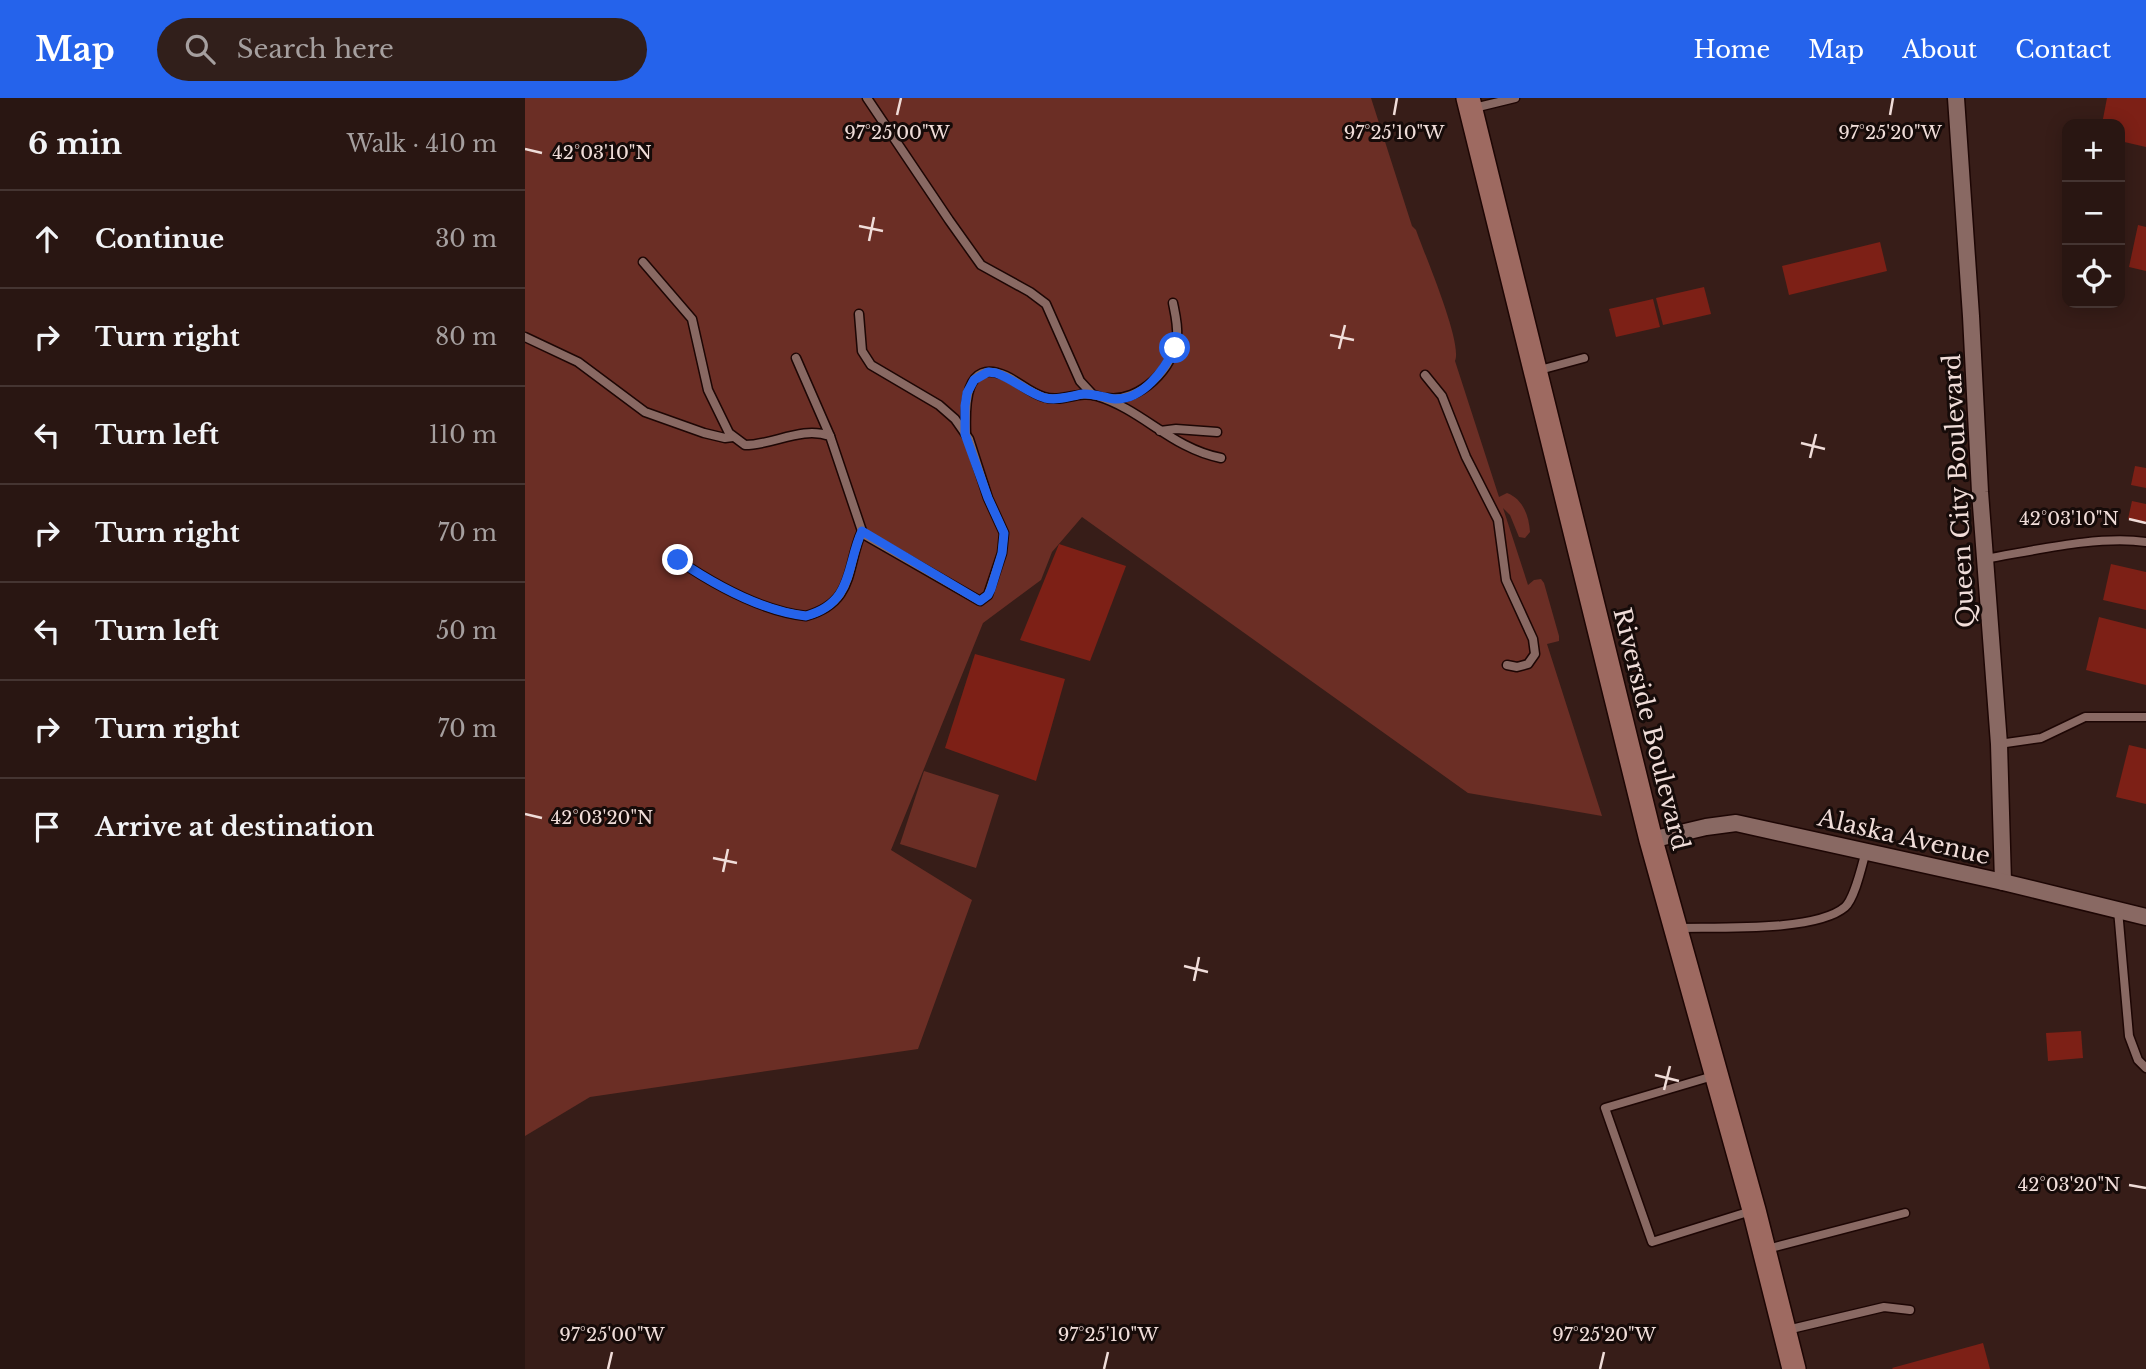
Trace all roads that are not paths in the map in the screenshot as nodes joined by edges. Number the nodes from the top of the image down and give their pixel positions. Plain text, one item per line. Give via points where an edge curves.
1 (867, 98) edge
2 (1515, 98) edge
3 (1957, 98) edge
4 (1469, 103) edge
5 (643, 262) dead end
6 (1173, 303) dead end
7 (859, 314) dead end
8 (525, 337) edge
9 (796, 358) dead end
10 (1584, 358) dead end
11 (1536, 371) junction
12 (1425, 375) dead end
13 (1096, 396) junction
14 (1160, 431) junction
15 (1217, 432) dead end
16 (965, 434) junction
17 (830, 436) junction
18 (733, 437) junction
19 (1221, 458) dead end
20 (862, 531) junction
21 (2146, 542) edge
22 (1984, 559) junction
23 (678, 560) dead end
24 (1507, 665) dead end
25 (2146, 717) edge
26 (1999, 744) junction
27 (1651, 840) junction
28 (1866, 851) junction
29 (2003, 882) junction
30 (2118, 910) junction
31 (2146, 917) edge
32 (1675, 928) junction
33 (2146, 1068) edge
34 (1717, 1075) junction
35 (1754, 1210) junction
36 (1905, 1213) dead end
37 (1764, 1250) junction
38 (1910, 1310) dead end
39 (1784, 1331) junction
40 (1794, 1369) edge

1 - 13 lane via 981,265 1046,304 1080,381
2 - 4 lane
3 - 22 street, Queen City Boulevard
4 - 11 main road, Riverside Boulevard
5 - 18 lane via 692,318 708,390
6 - 13 lane via 1177,336 1168,363 1138,393 1125,399
7 - 16 lane via 862,351 871,365 939,405
8 - 18 lane via 578,362 645,412 704,433
9 - 17 lane
10 - 11 lane
11 - 27 main road, Riverside Boulevard
12 - 24 lane via 1442,396 1498,520 1506,580 1533,639 1535,654 1528,664
13 - 14 lane
13 - 16 lane via 1045,398 1008,377 988,372 974,380 967,393
14 - 15 lane
14 - 19 lane via 1188,449
16 - 20 lane via 1004,533 988,595 980,601
17 - 18 lane via 814,432 745,446
17 - 20 lane
20 - 23 lane via 845,586 824,608 806,616 738,594
21 - 22 lane via 2100,542
22 - 26 street, Queen City Boulevard
25 - 26 lane via 2085,717 2042,738
26 - 29 street, Queen City Boulevard
27 - 28 street, Alaska Avenue via 1736,823
27 - 32 main road, Riverside Boulevard
28 - 29 street, Alaska Avenue
28 - 32 lane via 1846,907 1822,919 1784,925
29 - 30 street, Alaska Avenue
30 - 31 street, Alaska Avenue
30 - 33 lane via 2129,1036
32 - 34 main road, Riverside Boulevard
34 - 35 main road, Riverside Boulevard
34 - 35 lane via 1605,1108 1652,1242
35 - 37 main road, Riverside Boulevard
36 - 37 lane
37 - 39 main road, Riverside Boulevard
38 - 39 lane via 1884,1307
39 - 40 main road, Riverside Boulevard

